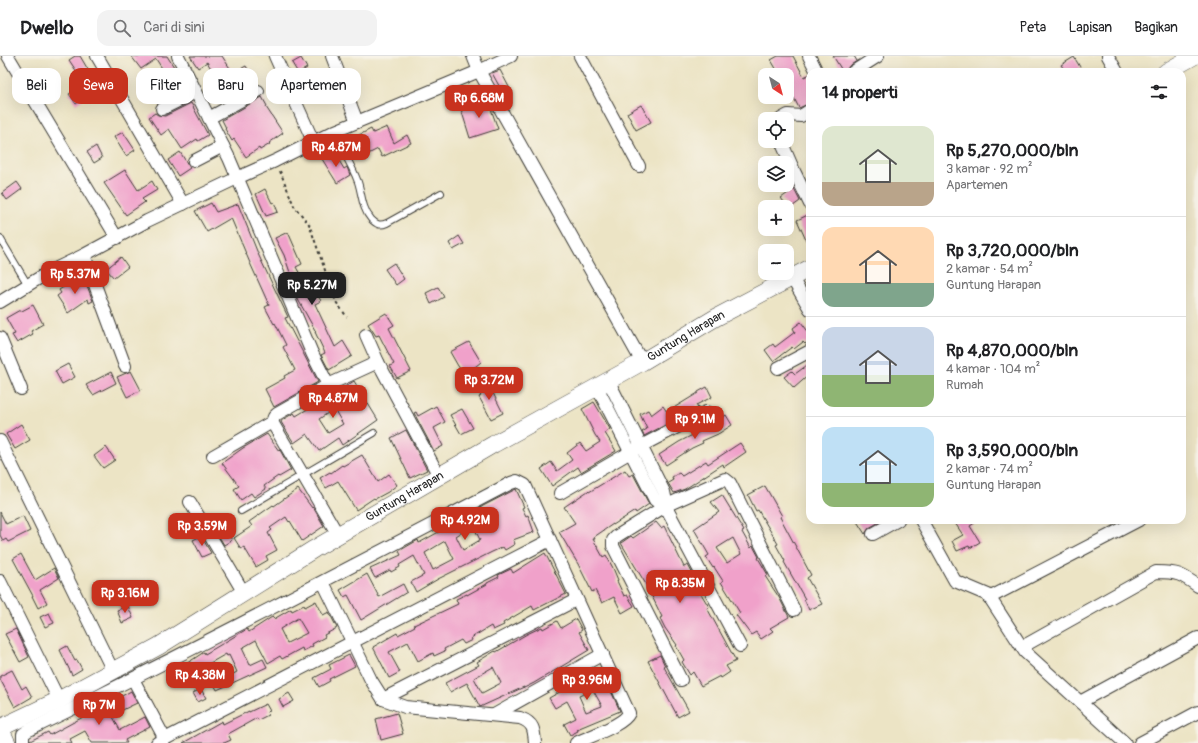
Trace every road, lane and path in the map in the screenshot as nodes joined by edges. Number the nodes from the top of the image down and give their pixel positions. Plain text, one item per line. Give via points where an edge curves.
1 (8, 56) edge
2 (96, 56) edge
3 (275, 56) edge
4 (332, 56) edge
5 (473, 56) edge
6 (511, 56) edge
7 (580, 56) edge
8 (809, 56) edge
9 (878, 56) edge
10 (1108, 56) edge
11 (1194, 56) edge
12 (181, 57) edge
13 (863, 60) edge
14 (815, 68) edge
15 (856, 68) edge
16 (1115, 68) edge
17 (1173, 68) edge
18 (479, 71) junction
19 (196, 92) junction
20 (234, 104) edge
21 (162, 109) dead end
22 (806, 113) edge
23 (794, 115) edge
24 (209, 118) junction
25 (357, 122) junction
26 (333, 132) junction
27 (313, 141) junction
28 (223, 146) junction
29 (784, 148) edge
30 (194, 161) dead end
31 (275, 161) junction
32 (639, 166) dead end
33 (236, 178) junction
34 (441, 193) dead end
35 (806, 196) edge
36 (183, 204) junction
37 (0, 238) edge
38 (117, 238) junction
39 (84, 255) junction
40 (806, 270) edge
41 (794, 277) edge
42 (788, 280) edge
43 (793, 280) edge
44 (28, 285) junction
45 (0, 302) edge
46 (806, 302) edge
47 (346, 318) dead end
48 (366, 335) dead end
49 (0, 338) edge
50 (806, 353) edge
51 (378, 362) junction
52 (642, 362) junction
53 (125, 366) dead end
54 (778, 368) dead end
55 (602, 384) junction
56 (328, 386) junction
57 (21, 389) dead end
58 (706, 412) dead end
59 (272, 422) junction
60 (374, 432) dead end
61 (0, 441) edge
62 (641, 446) junction
63 (630, 453) junction
64 (213, 456) dead end
65 (302, 474) junction
66 (439, 476) junction
67 (560, 493) dead end
68 (190, 502) dead end
69 (666, 508) junction
70 (241, 511) dead end
71 (891, 524) edge
72 (923, 524) edge
73 (1131, 524) edge
74 (873, 534) dead end
75 (338, 535) junction
76 (550, 540) junction
77 (0, 581) edge
78 (323, 582) junction
79 (1198, 586) edge
80 (244, 593) junction
81 (989, 598) junction
82 (576, 600) junction
83 (794, 610) dead end
84 (1198, 638) edge
85 (352, 642) junction
86 (740, 646) dead end
87 (1022, 647) junction
88 (602, 654) junction
89 (113, 670) junction
90 (134, 679) junction
91 (681, 680) dead end
92 (383, 699) junction
93 (59, 700) junction
94 (1080, 702) junction
95 (1198, 712) edge
96 (494, 715) junction
97 (0, 728) edge
98 (161, 741) edge
99 (7, 743) edge
100 (23, 743) edge
101 (535, 743) edge
102 (576, 743) edge
103 (1125, 743) edge
104 (1140, 743) edge

1 - 38 street
2 - 36 street
3 - 27 street
4 - 25 street
5 - 18 street
6 - 18 street
7 - 32 street
8 - 14 street
9 - 13 street
10 - 16 street
11 - 17 street
12 - 19 street
13 - 15 street
18 - 25 street
18 - 52 street
19 - 21 street
19 - 24 street
20 - 24 street
22 - 23 street via 801,116
24 - 28 street
25 - 26 street
26 - 27 street
26 - 34 lane via 358,181 366,210 378,225 387,223
27 - 31 street
28 - 30 street
28 - 33 street
29 - 35 street
31 - 33 street
31 - 47 path via 294,206 309,224 336,302
33 - 36 street
33 - 56 street
36 - 38 street
37 - 44 lane
38 - 39 street
39 - 44 street
39 - 53 street
40 - 41 street, Guntung Harapan
42 - 52 street, Guntung Harapan via 715,318
43 - 46 street
44 - 45 street
48 - 51 street
49 - 57 street
50 - 54 street
51 - 56 street
51 - 66 street
52 - 55 street, Guntung Harapan
55 - 62 street
55 - 63 street
55 - 66 street, Guntung Harapan
56 - 59 street via 277,414
58 - 62 street
59 - 64 street
59 - 65 street
60 - 65 lane
61 - 89 street
62 - 63 street
62 - 69 street via 664,492
63 - 67 street
63 - 69 street via 655,500
65 - 70 lane
65 - 75 street
66 - 75 street, Guntung Harapan
68 - 80 street
69 - 83 street via 721,480 728,481
69 - 86 street
69 - 91 street via 617,536 613,540 613,546
71 - 74 street
72 - 81 street via 955,581 988,595
73 - 81 street
75 - 80 street, Guntung Harapan
76 - 78 street via 524,485 514,482
76 - 82 street
76 - 85 street
77 - 93 street
78 - 85 street
78 - 90 street
79 - 87 street via 1182,575 1156,572
80 - 89 street, Guntung Harapan
81 - 87 street
82 - 88 street
82 - 92 street
84 - 94 street
85 - 92 street
85 - 98 street
87 - 94 street
88 - 96 street
88 - 102 street via 628,715 616,724
89 - 93 street, Guntung Harapan
90 - 98 street
90 - 100 street via 29,730 23,734
92 - 96 street via 405,707
93 - 97 street, Guntung Harapan
94 - 103 street
95 - 104 street
96 - 101 street via 527,721 532,727
97 - 99 street

